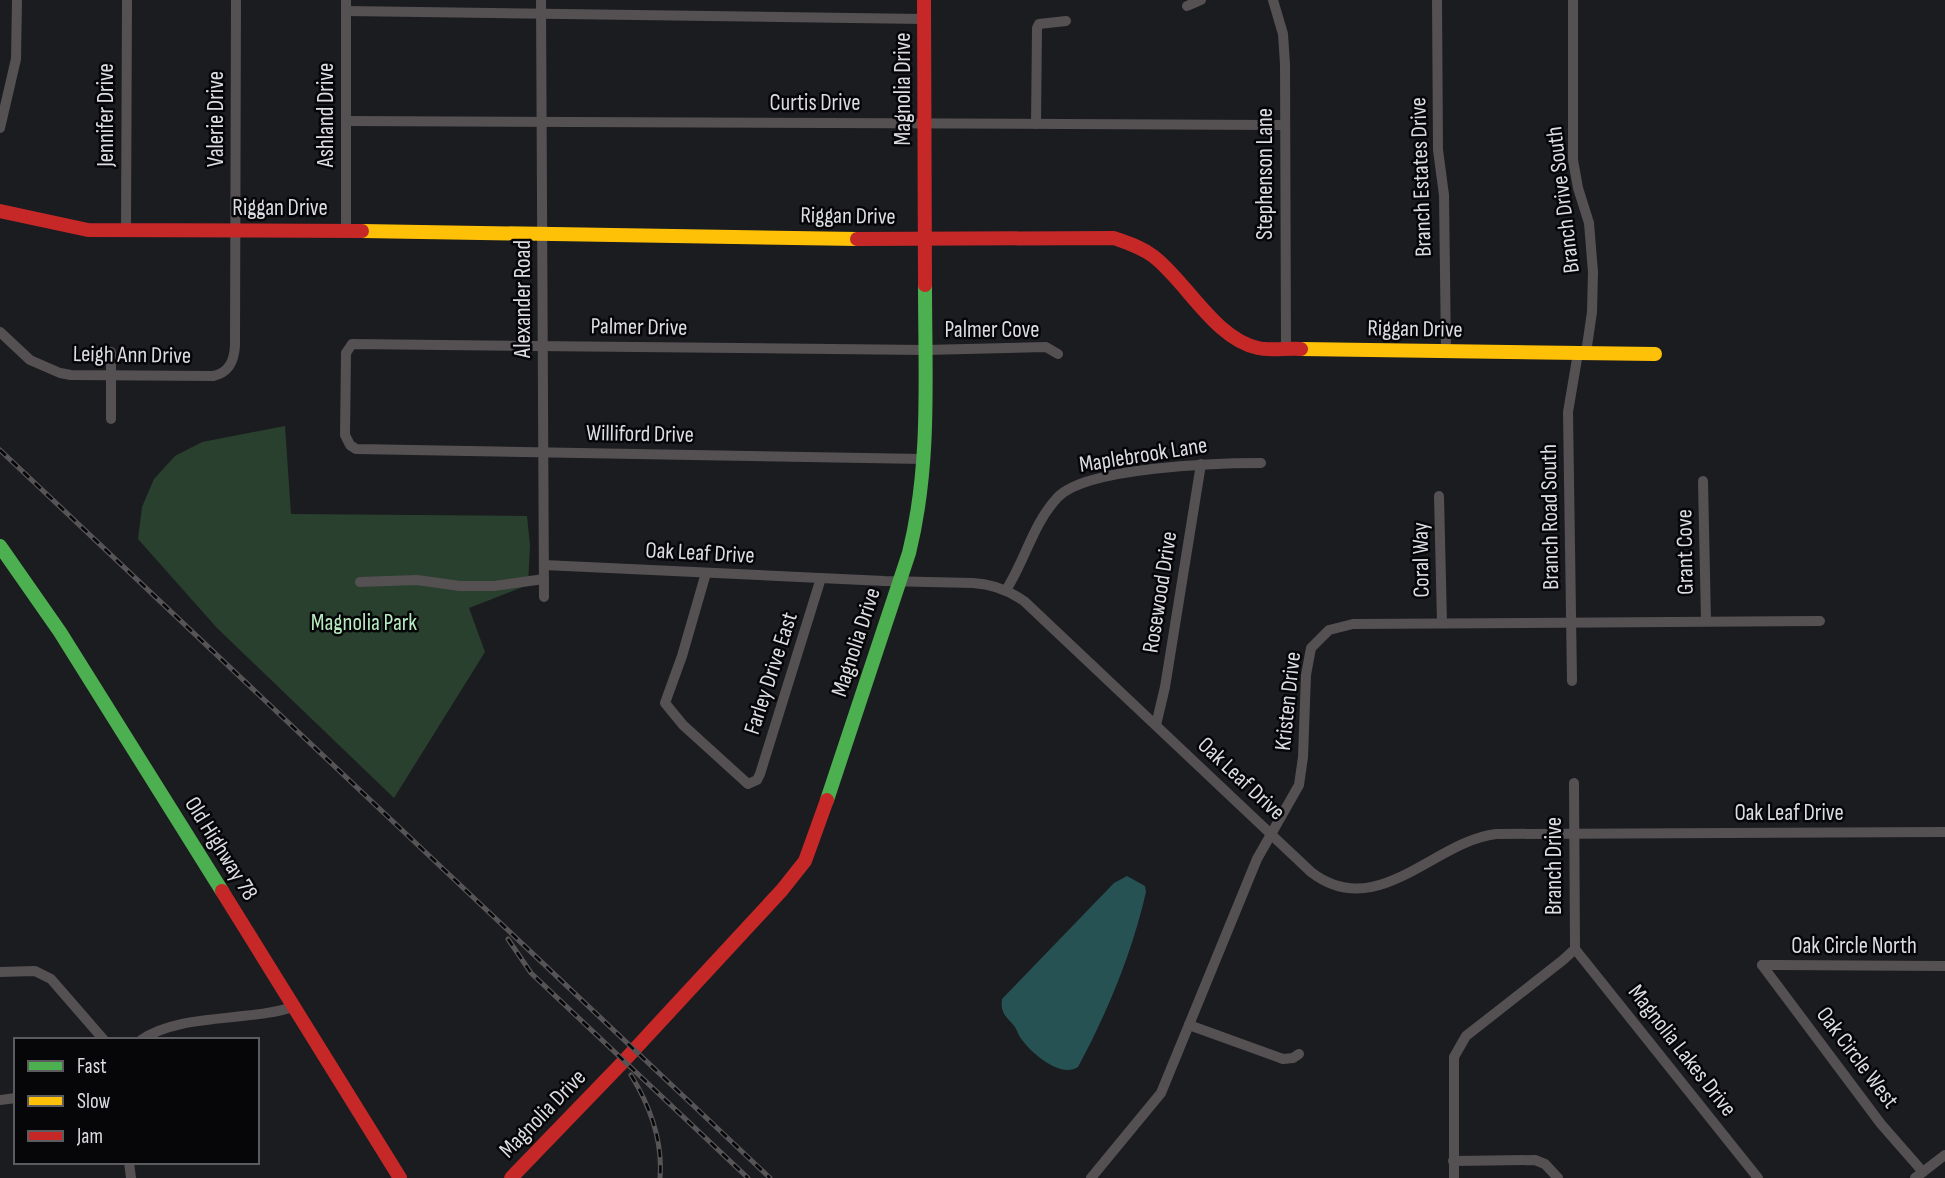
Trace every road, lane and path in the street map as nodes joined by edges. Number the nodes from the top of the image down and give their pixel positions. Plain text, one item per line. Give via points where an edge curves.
1 (17, 0) edge
2 (127, 0) edge
3 (236, 0) edge
4 (541, 0) edge
5 (924, 0) edge
6 (1200, 0) edge
7 (1273, 0) edge
8 (1437, 0) edge
9 (1573, 0) edge
10 (346, 6) edge
11 (1187, 6) dead end
12 (541, 14) junction
13 (924, 19) junction
14 (1066, 21) dead end
15 (346, 121) junction
16 (542, 122) junction
17 (925, 123) junction
18 (1036, 124) junction
19 (1284, 125) junction
20 (0, 128) edge
21 (0, 211) edge
22 (126, 229) junction
23 (236, 229) junction
24 (346, 230) junction
25 (542, 234) junction
26 (925, 239) junction
27 (0, 332) edge
28 (543, 345) junction
29 (925, 349) junction
30 (1286, 349) junction
31 (111, 352) dead end
32 (1446, 352) junction
33 (1582, 353) junction
34 (1058, 354) dead end
35 (1655, 354) dead end
36 (231, 364) joint
37 (111, 375) junction
38 (111, 419) dead end
39 (356, 449) joint
40 (543, 452) junction
41 (924, 459) junction
42 (1261, 463) dead end
43 (1201, 464) junction
44 (1703, 481) dead end
45 (1439, 496) dead end
46 (0, 546) edge
47 (544, 565) junction
48 (706, 573) junction
49 (821, 578) junction
50 (544, 579) junction
51 (899, 581) junction
52 (360, 582) dead end
53 (1006, 590) junction
54 (544, 597) dead end
55 (1706, 621) junction
56 (1820, 621) dead end
57 (1442, 622) junction
58 (1572, 622) junction
59 (1572, 681) dead end
60 (1156, 725) junction
61 (1573, 783) dead end
62 (1945, 832) edge
63 (1574, 833) junction
64 (1270, 834) junction
65 (1575, 948) junction
66 (1762, 965) joint
67 (1945, 966) edge
68 (0, 972) edge
69 (293, 1006) junction
70 (1189, 1025) junction
71 (102, 1038) edge
72 (145, 1038) edge
73 (1299, 1054) dead end
74 (1945, 1155) edge
75 (1454, 1161) junction
76 (1919, 1175) edge
77 (1094, 1177) edge
78 (400, 1178) edge
79 (511, 1178) edge
80 (1454, 1178) edge
81 (1558, 1178) edge
82 (1758, 1178) edge

1 - 20 street via 16,59
2 - 22 street, Jennifer Drive
3 - 23 street, Valerie Drive
4 - 12 street, Alexander Road
5 - 13 street, Magnolia Drive
6 - 11 street
7 - 19 street, Stephenson Lane via 1283,34
8 - 32 street, Branch Estates Drive
9 - 33 street, Branch Drive South via 1573,160 1589,223 1593,272 1592,312
10 - 12 street
10 - 15 street, Ashland Drive
12 - 13 street
12 - 16 street, Alexander Road
13 - 17 street, Magnolia Drive
14 - 18 street via 1046,22 1037,28
15 - 16 street, Curtis Drive
15 - 24 street, Ashland Drive
16 - 17 street, Curtis Drive
16 - 25 street, Alexander Road
17 - 18 street, Curtis Drive
17 - 26 street, Magnolia Drive
18 - 19 street, Curtis Drive
19 - 30 street, Stephenson Lane
21 - 22 street, Riggan Drive via 76,228
22 - 23 street, Riggan Drive
23 - 24 street, Riggan Drive
23 - 36 street, Valerie Drive
24 - 25 street, Riggan Drive
25 - 26 street, Riggan Drive
25 - 28 street, Alexander Road
26 - 29 street, Magnolia Drive
26 - 30 street, Riggan Drive via 1124,239 1147,252 1237,340 1257,348
27 - 37 street, Leigh Ann Drive via 45,369 71,375
28 - 29 street, Palmer Drive
28 - 39 street, Palmer Drive via 352,344 346,353 345,430 346,439
28 - 40 street, Alexander Road
29 - 34 street, Palmer Cove via 1046,347
29 - 41 street, Magnolia Drive
30 - 32 street, Riggan Drive
31 - 37 street
32 - 33 street, Riggan Drive
33 - 35 street, Riggan Drive
33 - 58 street, Branch Road South via 1568,412
36 - 37 street, Leigh Ann Drive via 213,376
37 - 38 street
39 - 40 street, Williford Drive
40 - 41 street, Williford Drive
40 - 47 street, Alexander Road
41 - 51 street, Magnolia Drive via 916,529
42 - 43 street, Maplebrook Lane
43 - 53 street, Maplebrook Lane via 1115,476 1068,489 1049,508
43 - 60 street, Rosewood Drive
44 - 55 street, Grant Cove
45 - 57 street, Coral Way
46 - 69 street, Old Highway 78 via 60,632
47 - 48 street, Oak Leaf Drive
47 - 50 street, Alexander Road
48 - 49 street, Oak Leaf Drive
48 - 49 street, Farley Drive East via 666,706 748,784 757,780
49 - 51 street, Oak Leaf Drive
50 - 52 street via 494,586 417,580
50 - 54 street, Alexander Road
51 - 53 street, Oak Leaf Drive via 986,584
51 - 79 street, Magnolia Drive via 805,861
53 - 60 street, Oak Leaf Drive via 1024,601
55 - 56 street, Kristen Drive
55 - 58 street, Kristen Drive
57 - 58 street, Kristen Drive
57 - 64 street, Kristen Drive via 1344,625 1314,643 1306,675 1301,779
58 - 59 street, Branch Road South
60 - 64 street, Oak Leaf Drive
61 - 63 street, Branch Drive
62 - 63 street, Oak Leaf Drive
63 - 64 street, Oak Leaf Drive via 1480,836 1394,881 1365,887 1335,886 1318,878
63 - 65 street, Branch Drive
64 - 70 street, Kristen Drive
65 - 75 street via 1466,1036 1454,1057
65 - 82 street, Magnolia Lakes Drive
66 - 67 street, Oak Circle North
66 - 76 street, Oak Circle West
68 - 71 street via 36,971 51,979
69 - 72 street via 169,1027
69 - 78 street, Old Highway 78
70 - 73 street via 1283,1059
70 - 77 street, Kristen Drive via 1161,1093
74 - 76 street
75 - 80 street
75 - 81 street via 1535,1160

